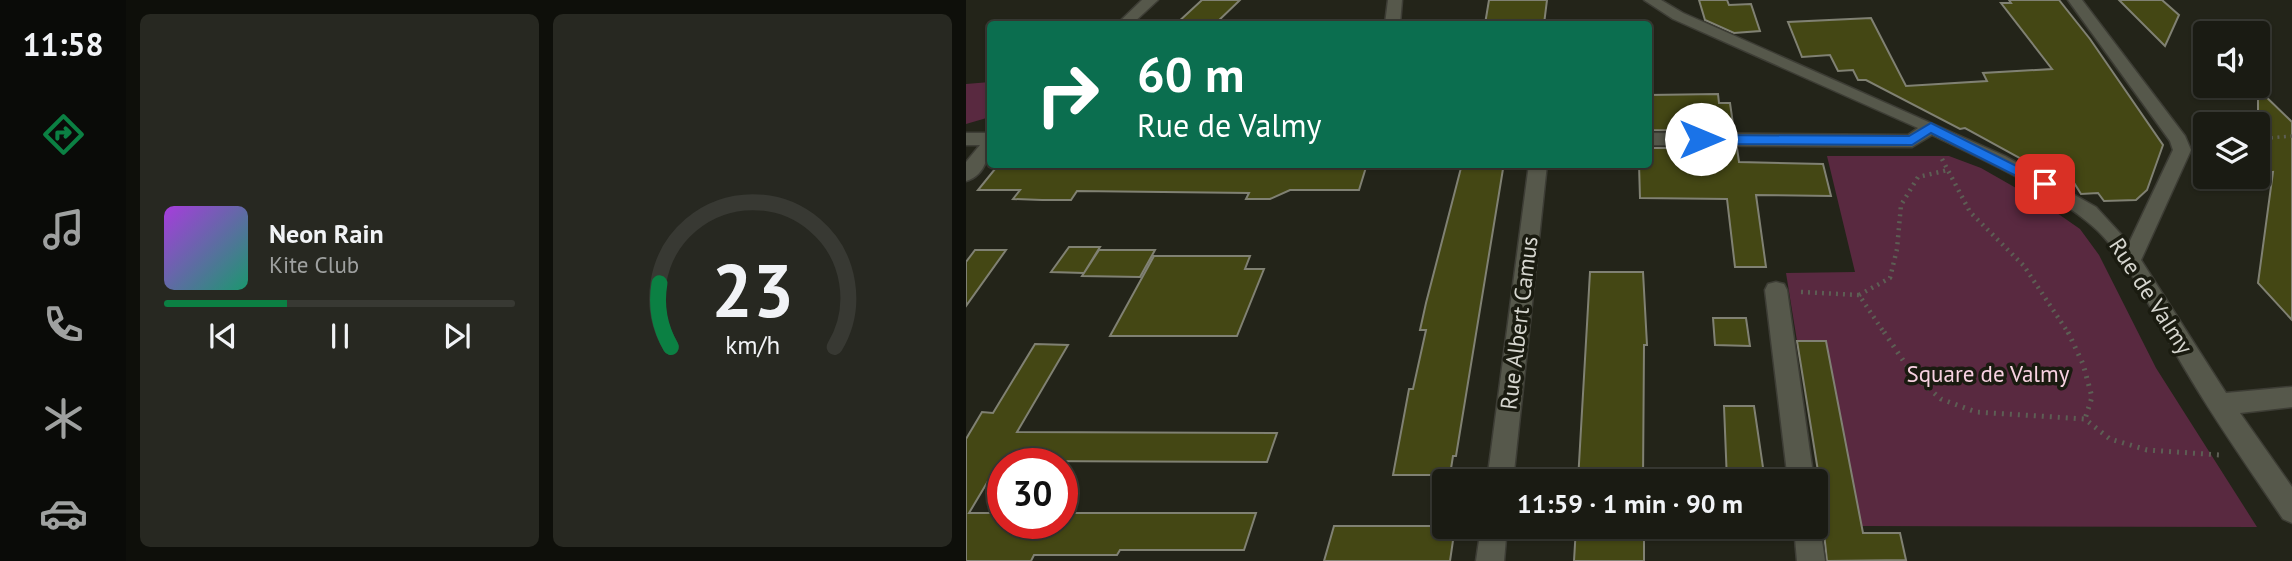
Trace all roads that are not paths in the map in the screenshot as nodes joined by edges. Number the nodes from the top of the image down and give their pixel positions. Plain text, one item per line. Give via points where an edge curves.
1 (1151, 0) edge
2 (1395, 0) edge
3 (1651, 0) edge
4 (2075, 0) edge
5 (1127, 21) edge
6 (1393, 21) edge
7 (1931, 127) junction
8 (966, 139) edge
9 (987, 139) edge
10 (1652, 139) edge
11 (987, 149) edge
12 (1538, 168) edge
13 (966, 175) edge
14 (2131, 260) junction
15 (1776, 290) road end
16 (2292, 397) edge
17 (2220, 404) junction
18 (1501, 469) edge
19 (1799, 469) edge
20 (2292, 510) edge
21 (1493, 539) edge
22 (1808, 539) edge
23 (1490, 561) edge
24 (1811, 561) edge

1 - 5 street
2 - 6 street
3 - 7 street, Rue de Valmy
4 - 14 street via 2182,150
7 - 10 street via 1912,141
7 - 14 street, Rue de Valmy via 2068,197 2107,228
8 - 9 street
11 - 13 street
12 - 18 street, Rue Albert Camus
14 - 17 street, Rue de Valmy
15 - 19 street
16 - 17 street
17 - 20 street, Rue de Valmy
21 - 23 street
22 - 24 street

